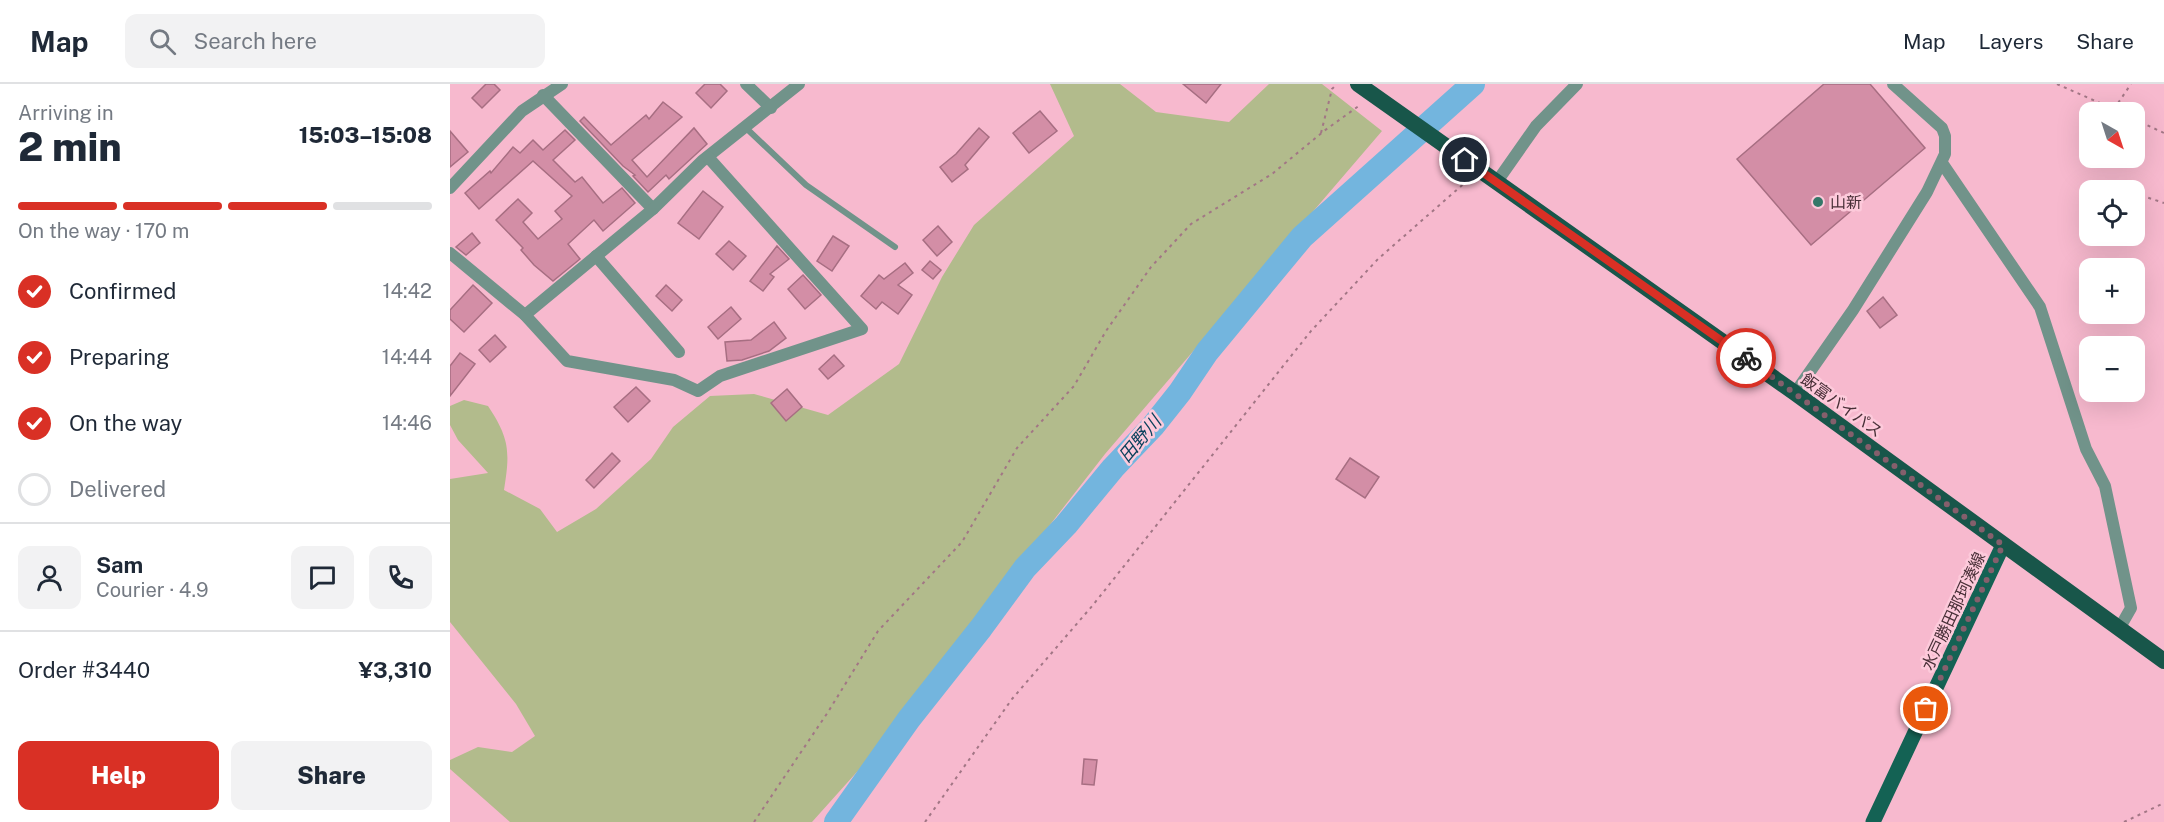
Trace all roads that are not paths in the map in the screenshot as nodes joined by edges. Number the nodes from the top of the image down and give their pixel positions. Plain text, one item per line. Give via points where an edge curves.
1 (562, 84) edge
2 (746, 84) edge
3 (799, 84) edge
4 (1577, 84) edge
5 (1893, 84) edge
6 (1365, 92) edge
7 (543, 95) junction
8 (771, 108) junction
9 (746, 128) junction
10 (708, 157) junction
11 (1942, 163) junction
12 (1496, 183) junction
13 (450, 188) edge
14 (653, 209) junction
15 (895, 247) dead end
16 (450, 253) edge
17 (596, 256) junction
18 (525, 315) junction
19 (680, 352) dead end
20 (1795, 393) junction
21 (2003, 545) junction
22 (2119, 628) junction
23 (2164, 661) edge
24 (1873, 822) edge

1 - 7 street
2 - 8 street
3 - 8 street
4 - 12 street via 1536,126
5 - 11 street via 1942,128
6 - 12 highway, 飯富バイパス
7 - 13 street via 522,111
7 - 14 street
8 - 9 street
9 - 10 street
9 - 15 lane via 806,185
10 - 14 street
10 - 18 street via 862,329 720,376 698,391 674,380 567,361
11 - 20 street via 1853,310
11 - 22 street via 2040,307 2086,449 2105,486 2131,608
12 - 20 highway, 飯富バイパス
14 - 17 street
16 - 18 street
17 - 18 street
17 - 19 street
20 - 21 highway, 飯富バイパス
21 - 22 highway, 飯富バイパス
21 - 24 main road, 水戸勝田那珂湊線
22 - 23 highway, 飯富バイパス

